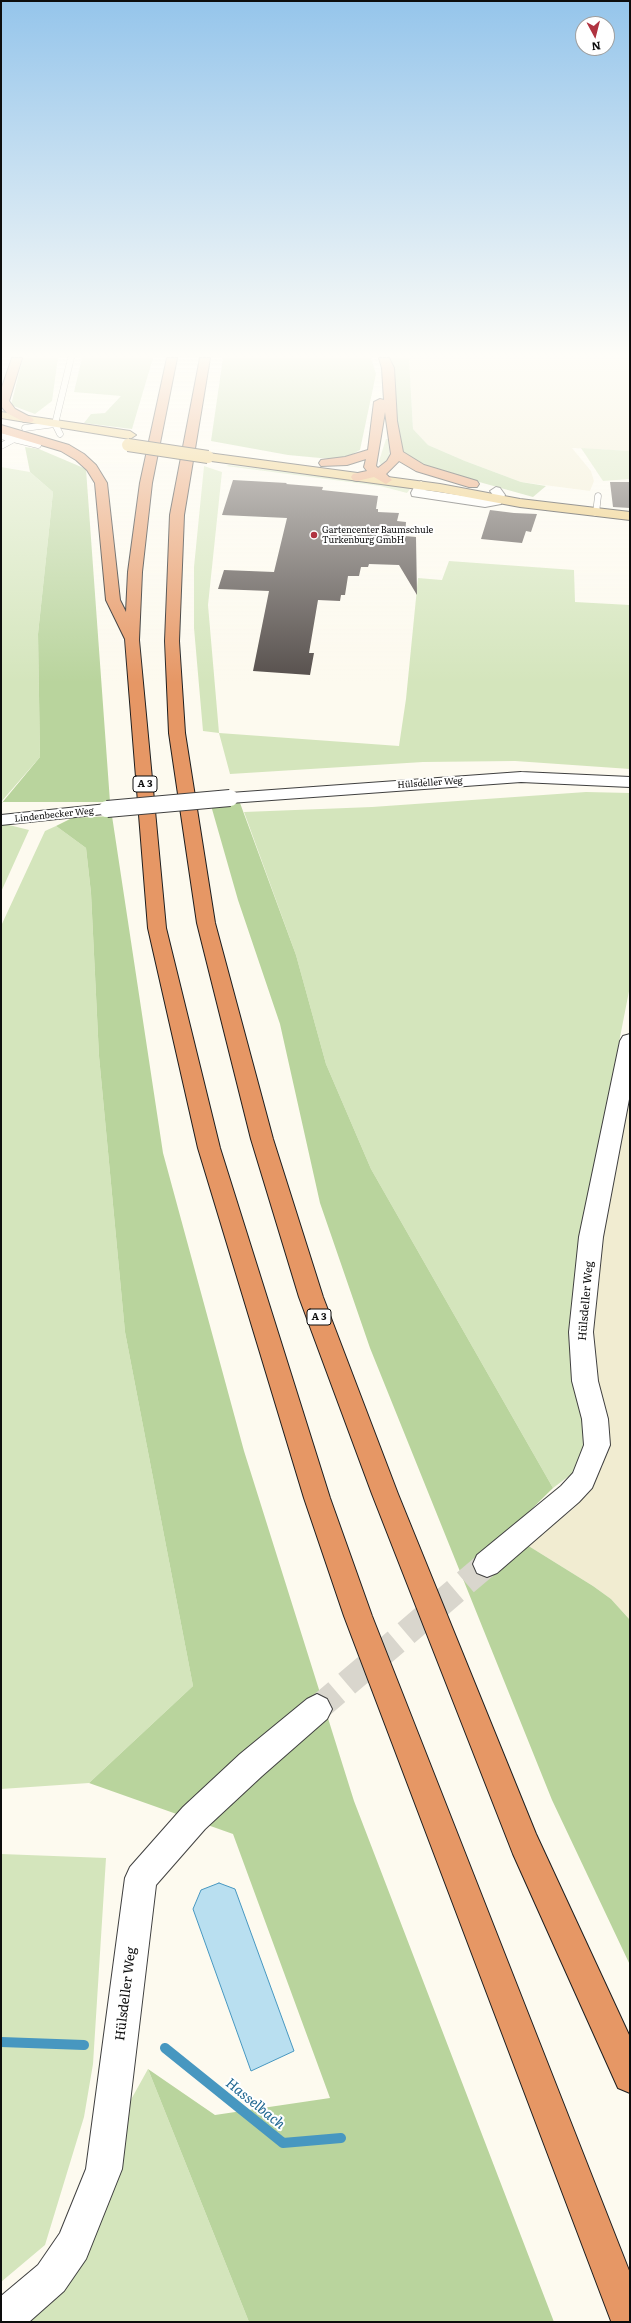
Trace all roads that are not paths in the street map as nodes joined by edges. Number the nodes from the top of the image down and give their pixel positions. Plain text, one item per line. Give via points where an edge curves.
1 (90, 466) edge
2 (149, 466) edge
3 (186, 466) edge
4 (294, 466) edge
5 (342, 466) edge
6 (377, 466) edge
7 (388, 466) edge
8 (417, 466) edge
9 (379, 474) junction
10 (459, 482) junction
11 (473, 484) junction
12 (421, 485) junction
13 (497, 495) junction
14 (598, 496) dead end
15 (596, 513) junction
16 (630, 516) edge
17 (132, 640) junction
18 (630, 782) edge
19 (108, 809) joint
20 (1, 820) edge
21 (630, 1041) edge
22 (487, 1564) tunnel mouth
23 (317, 1709) tunnel mouth
24 (630, 2076) edge
25 (1, 2317) edge
26 (630, 2321) edge

1 - 17 highway via 101,483 113,600
2 - 17 highway, A 3 via 135,572
3 - 24 highway, A 3 via 177,515 172,642 177,733 206,923 262,1140 311,1297 385,1494 524,1843
4 - 9 main road via 357,477
5 - 9 main road
6 - 9 highway
7 - 9 highway
8 - 11 highway
9 - 10 main road
9 - 12 main road
10 - 11 main road
10 - 12 main road via 430,481
11 - 13 main road
12 - 13 street via 417,493 485,503
13 - 15 main road via 540,505
14 - 15 lane
15 - 16 main road
17 - 26 highway, A 3 via 157,928 211,1156 317,1498 358,1616
18 - 19 street, Hülsdeller Weg, bridge via 513,778
19 - 20 street, Lindenbecker Weg
21 - 22 street, Hülsdeller Weg via 592,1237 581,1332 585,1381 595,1419 597,1445 583,1480
23 - 25 street, Hülsdeller Weg via 194,1818 141,1878 104,2169 73,2246 55,2272 18,2307

